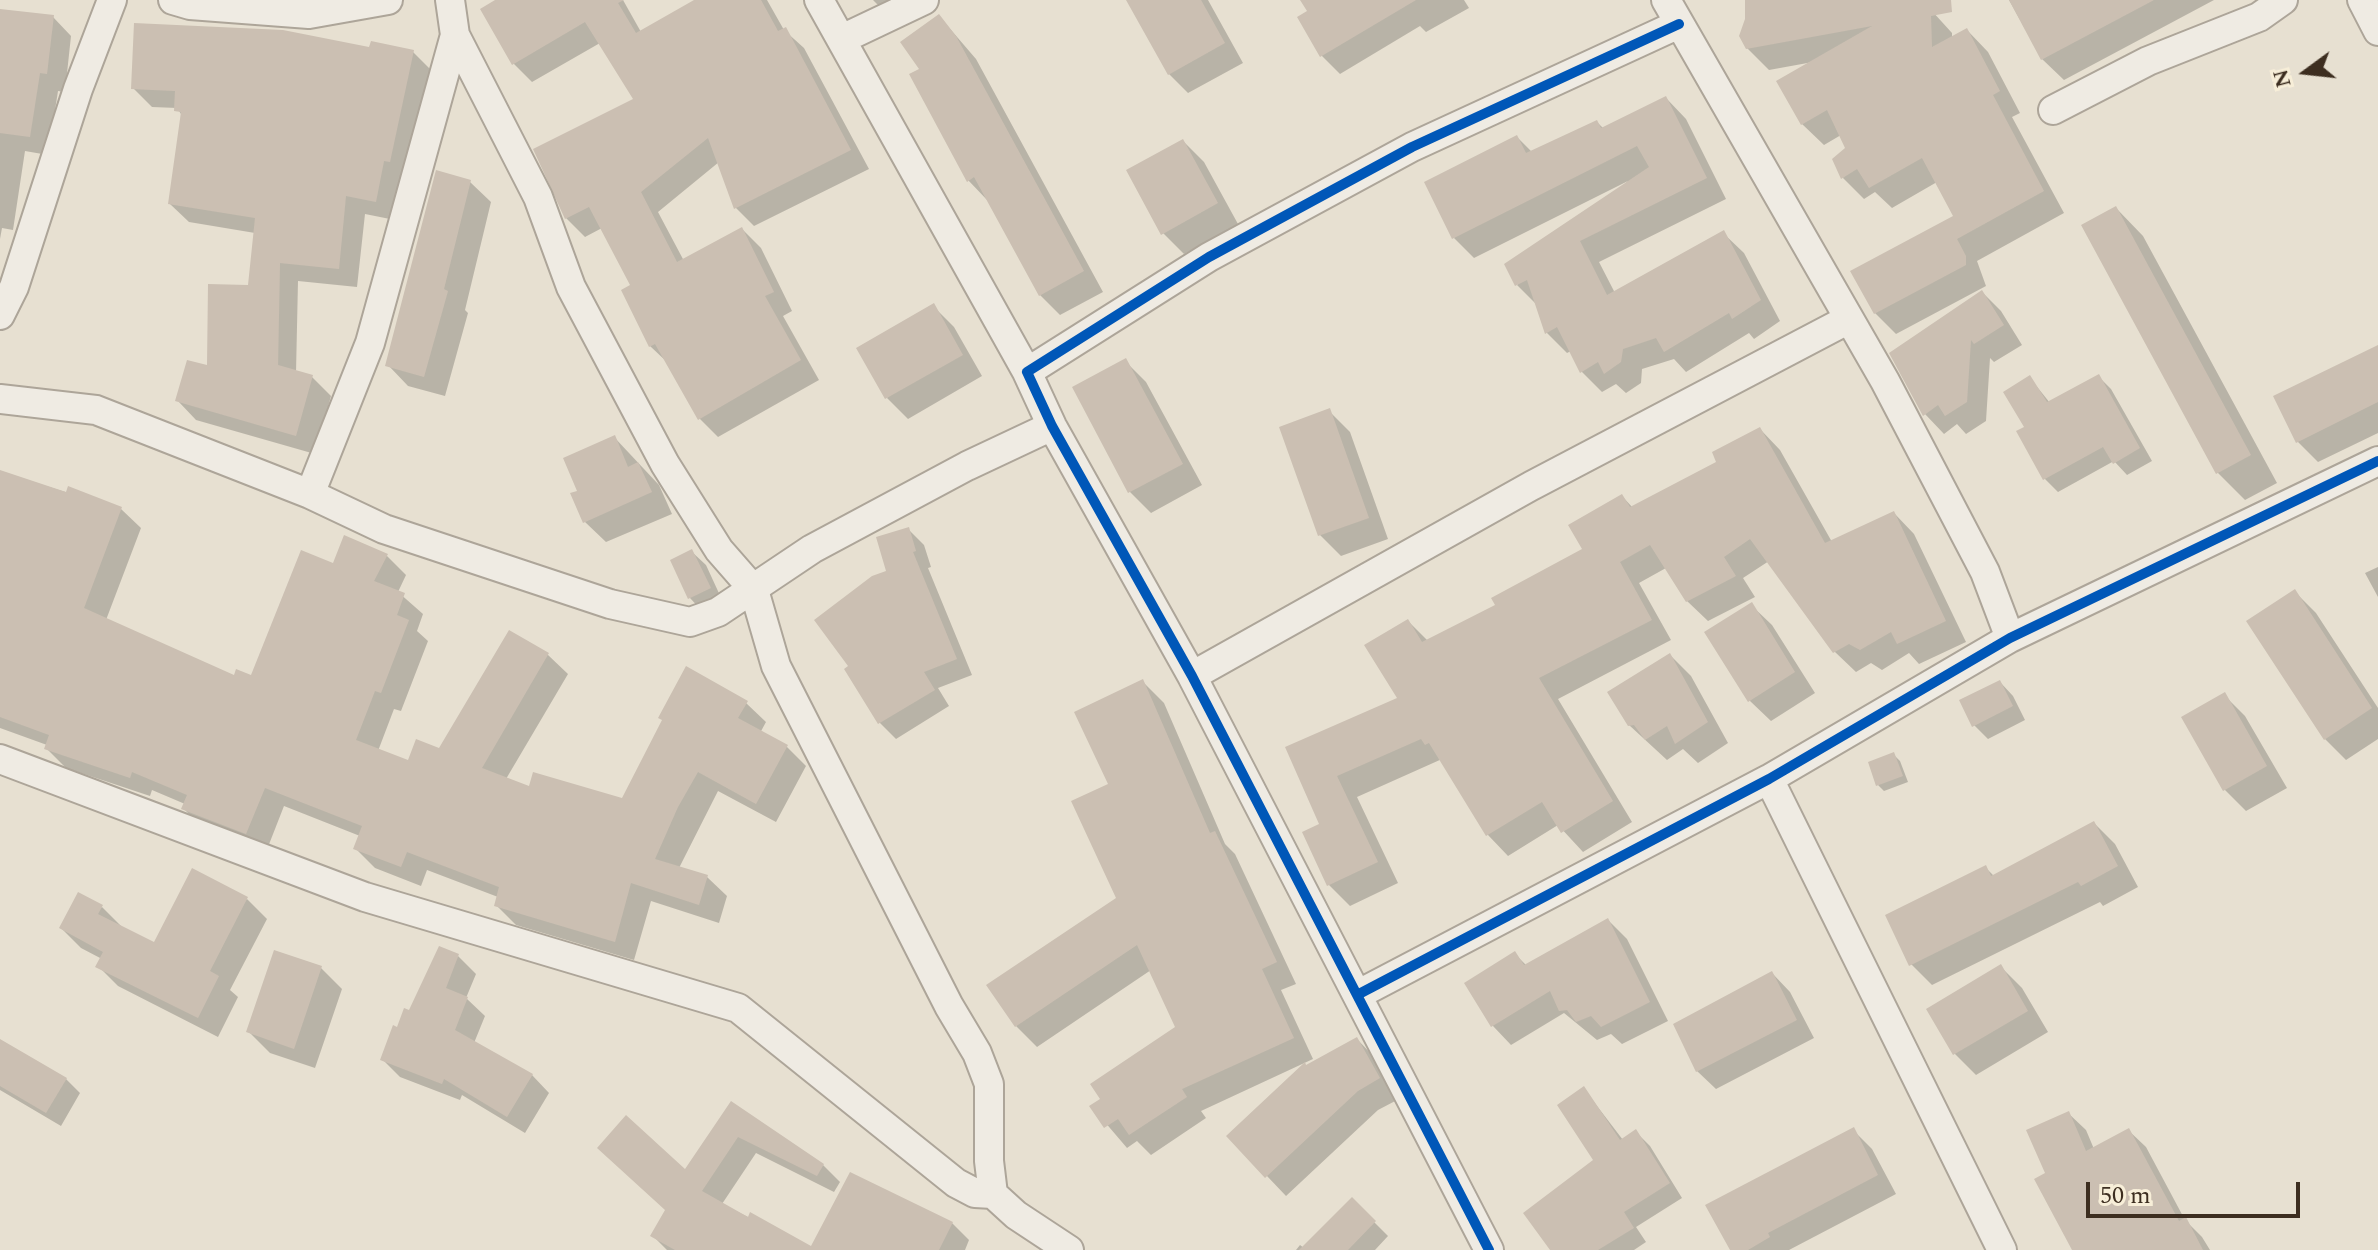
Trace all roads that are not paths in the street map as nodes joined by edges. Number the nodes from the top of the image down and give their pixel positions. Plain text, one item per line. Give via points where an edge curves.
1 (112, 0) edge
2 (173, 0) edge
3 (388, 0) edge
4 (450, 0) edge
5 (819, 0) edge
6 (924, 0) edge
7 (2283, 0) edge
8 (2362, 0) edge
9 (1672, 12) edge
10 (2378, 31) edge
11 (455, 35) junction
12 (842, 39) junction
13 (2053, 110) dead end
14 (0, 315) edge
15 (1849, 319) junction
16 (1027, 372) junction
17 (0, 399) edge
18 (1052, 426) junction
19 (2378, 461) edge
20 (310, 494) junction
21 (754, 590) junction
22 (2010, 638) junction
23 (1192, 676) junction
24 (0, 759) edge
25 (1769, 779) junction
26 (1357, 995) junction
27 (993, 1194) junction
28 (1069, 1250) edge
29 (1489, 1250) edge
30 (2002, 1250) edge

1 - 14 street
2 - 3 street via 309,14
4 - 11 street
5 - 12 street
6 - 12 street
7 - 13 street via 2259,17 2148,61
8 - 10 street
9 - 15 street
9 - 16 street via 1209,257
11 - 20 street via 370,343
11 - 21 street via 538,197 571,287 665,464 719,550
12 - 16 street
15 - 22 street via 1985,572
15 - 23 street via 1531,486
16 - 18 street
17 - 20 street via 96,410
18 - 21 street via 812,549
18 - 23 street
19 - 22 street
20 - 21 street via 384,529 610,604 690,622
21 - 27 street via 776,666 985,1073
22 - 25 street
23 - 26 street
24 - 27 street via 365,897 738,1008 956,1183 975,1193
25 - 26 street
25 - 30 street
26 - 29 street
27 - 28 street

